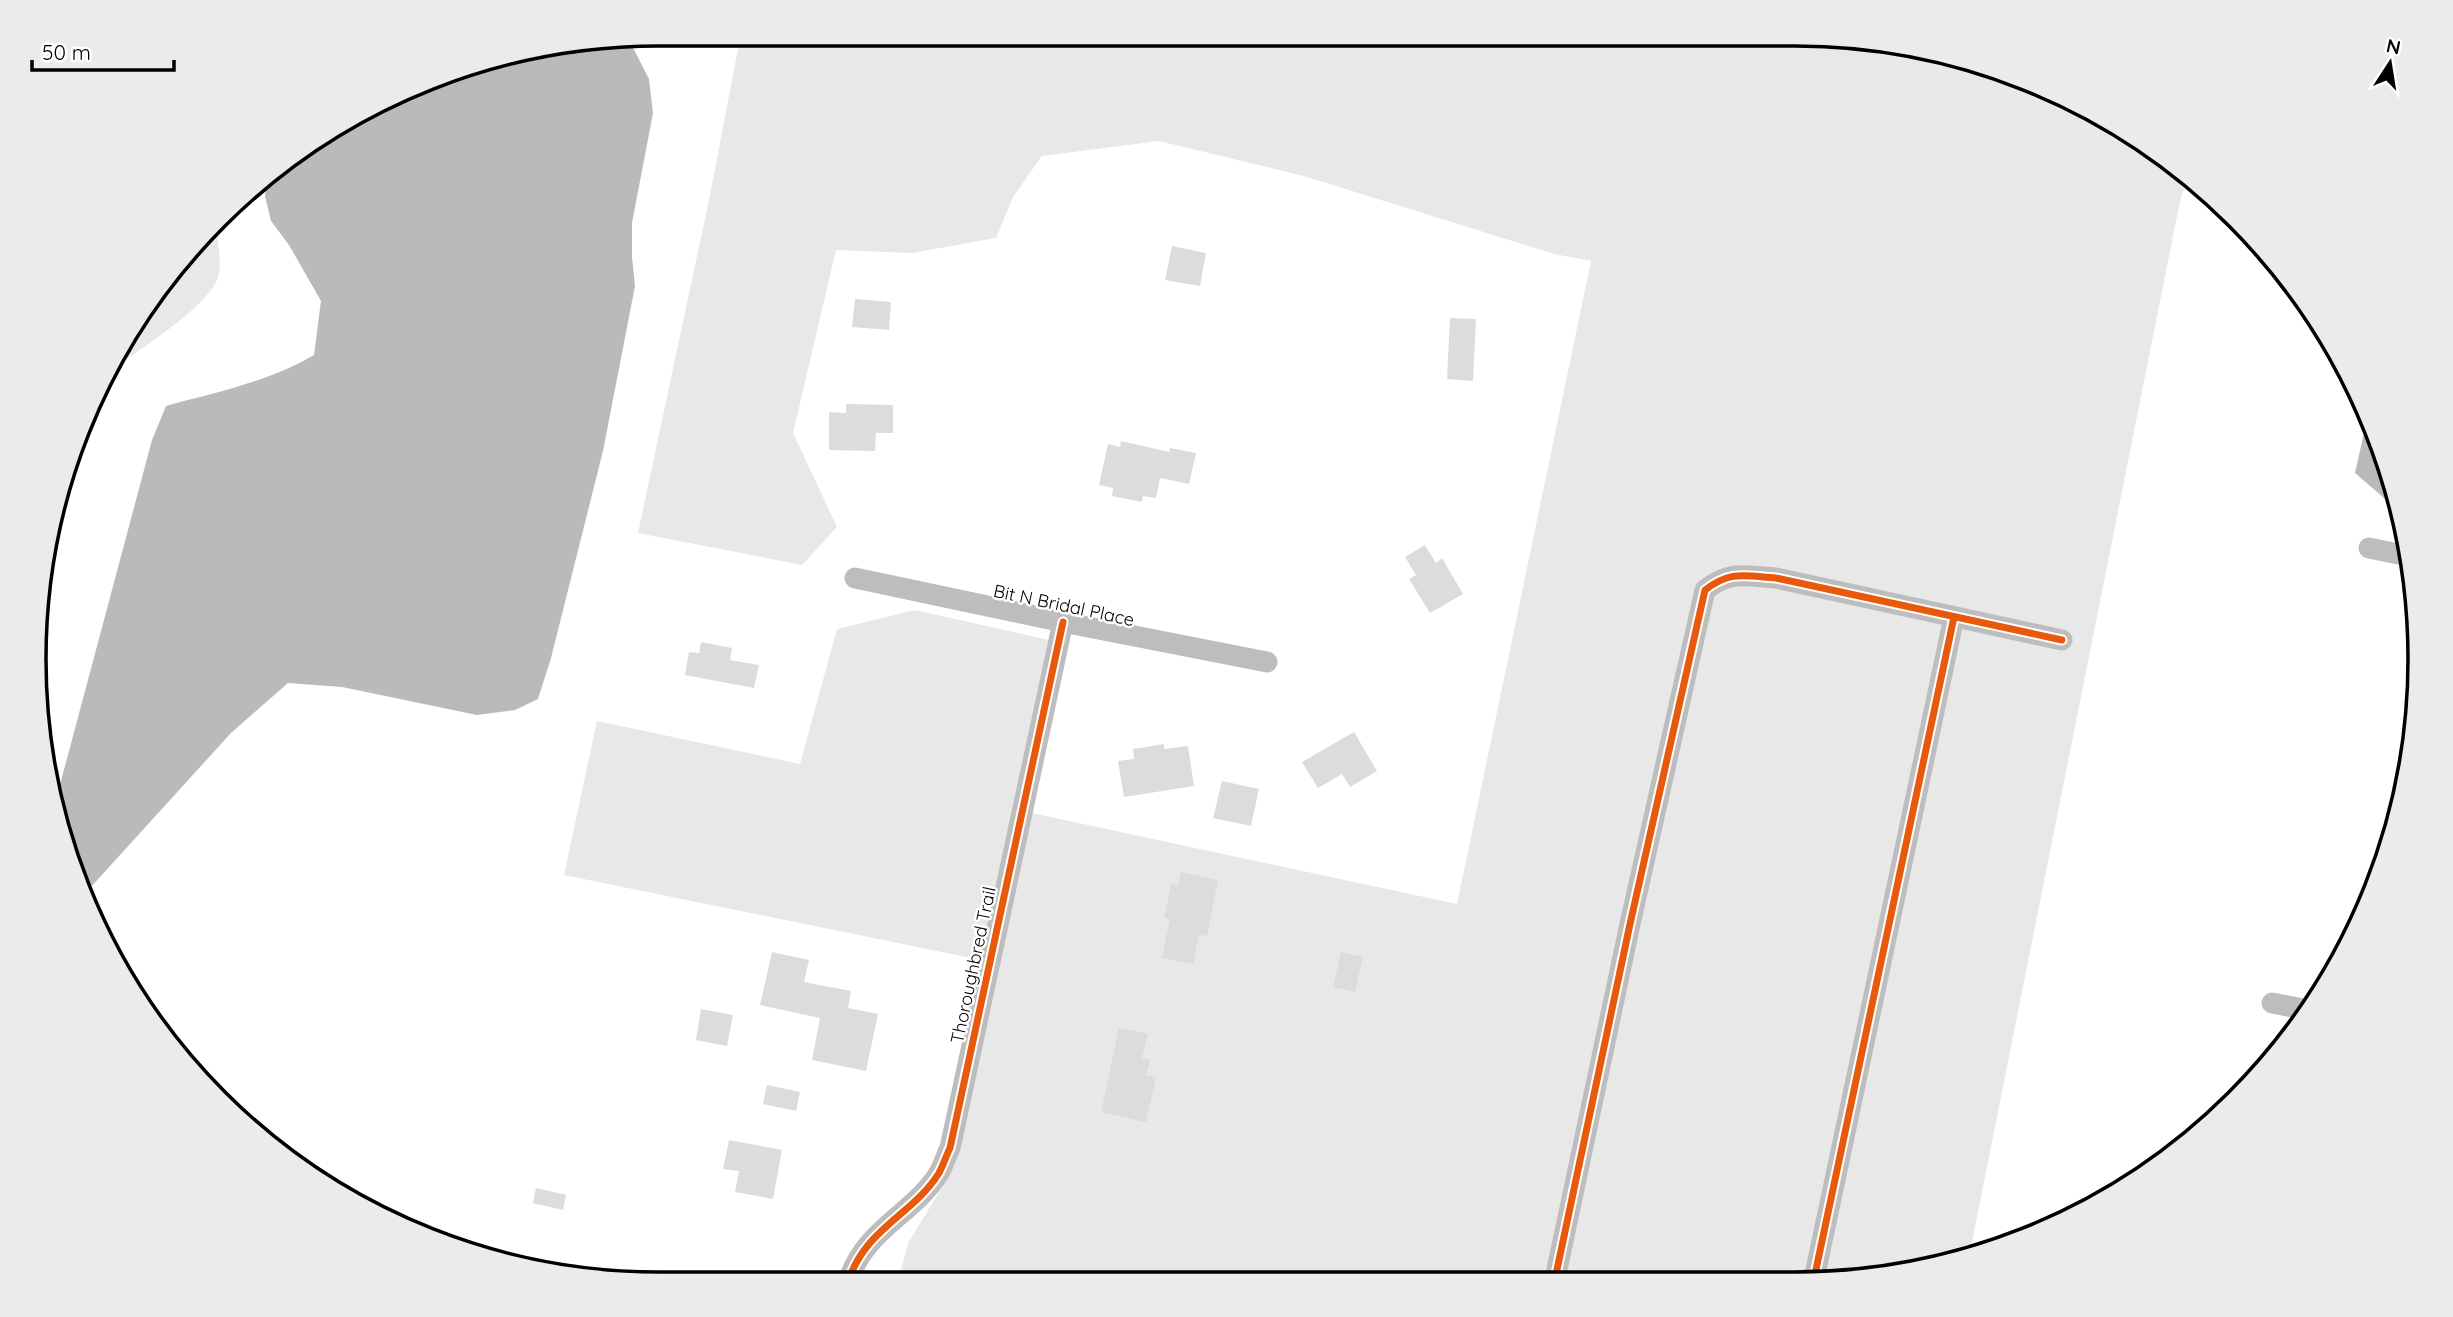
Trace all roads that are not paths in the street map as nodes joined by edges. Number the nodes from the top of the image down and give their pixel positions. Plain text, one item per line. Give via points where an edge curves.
1 (2369, 548) dead end
2 (2398, 554) edge
3 (855, 578) dead end
4 (1954, 617) junction
5 (1062, 622) junction
6 (2062, 640) dead end
7 (1267, 662) dead end
8 (2272, 1003) dead end
9 (2298, 1008) edge
10 (1816, 1271) edge
11 (852, 1272) edge
12 (1556, 1272) edge

1 - 2 street
3 - 5 street, Bit N Bridal Place
4 - 6 street
4 - 10 street
4 - 12 street via 1776,578 1740,575 1720,579 1705,590
5 - 7 street, Bit N Bridal Place
5 - 11 street, Thoroughbred Trail via 950,1148 939,1173 872,1240
8 - 9 street

